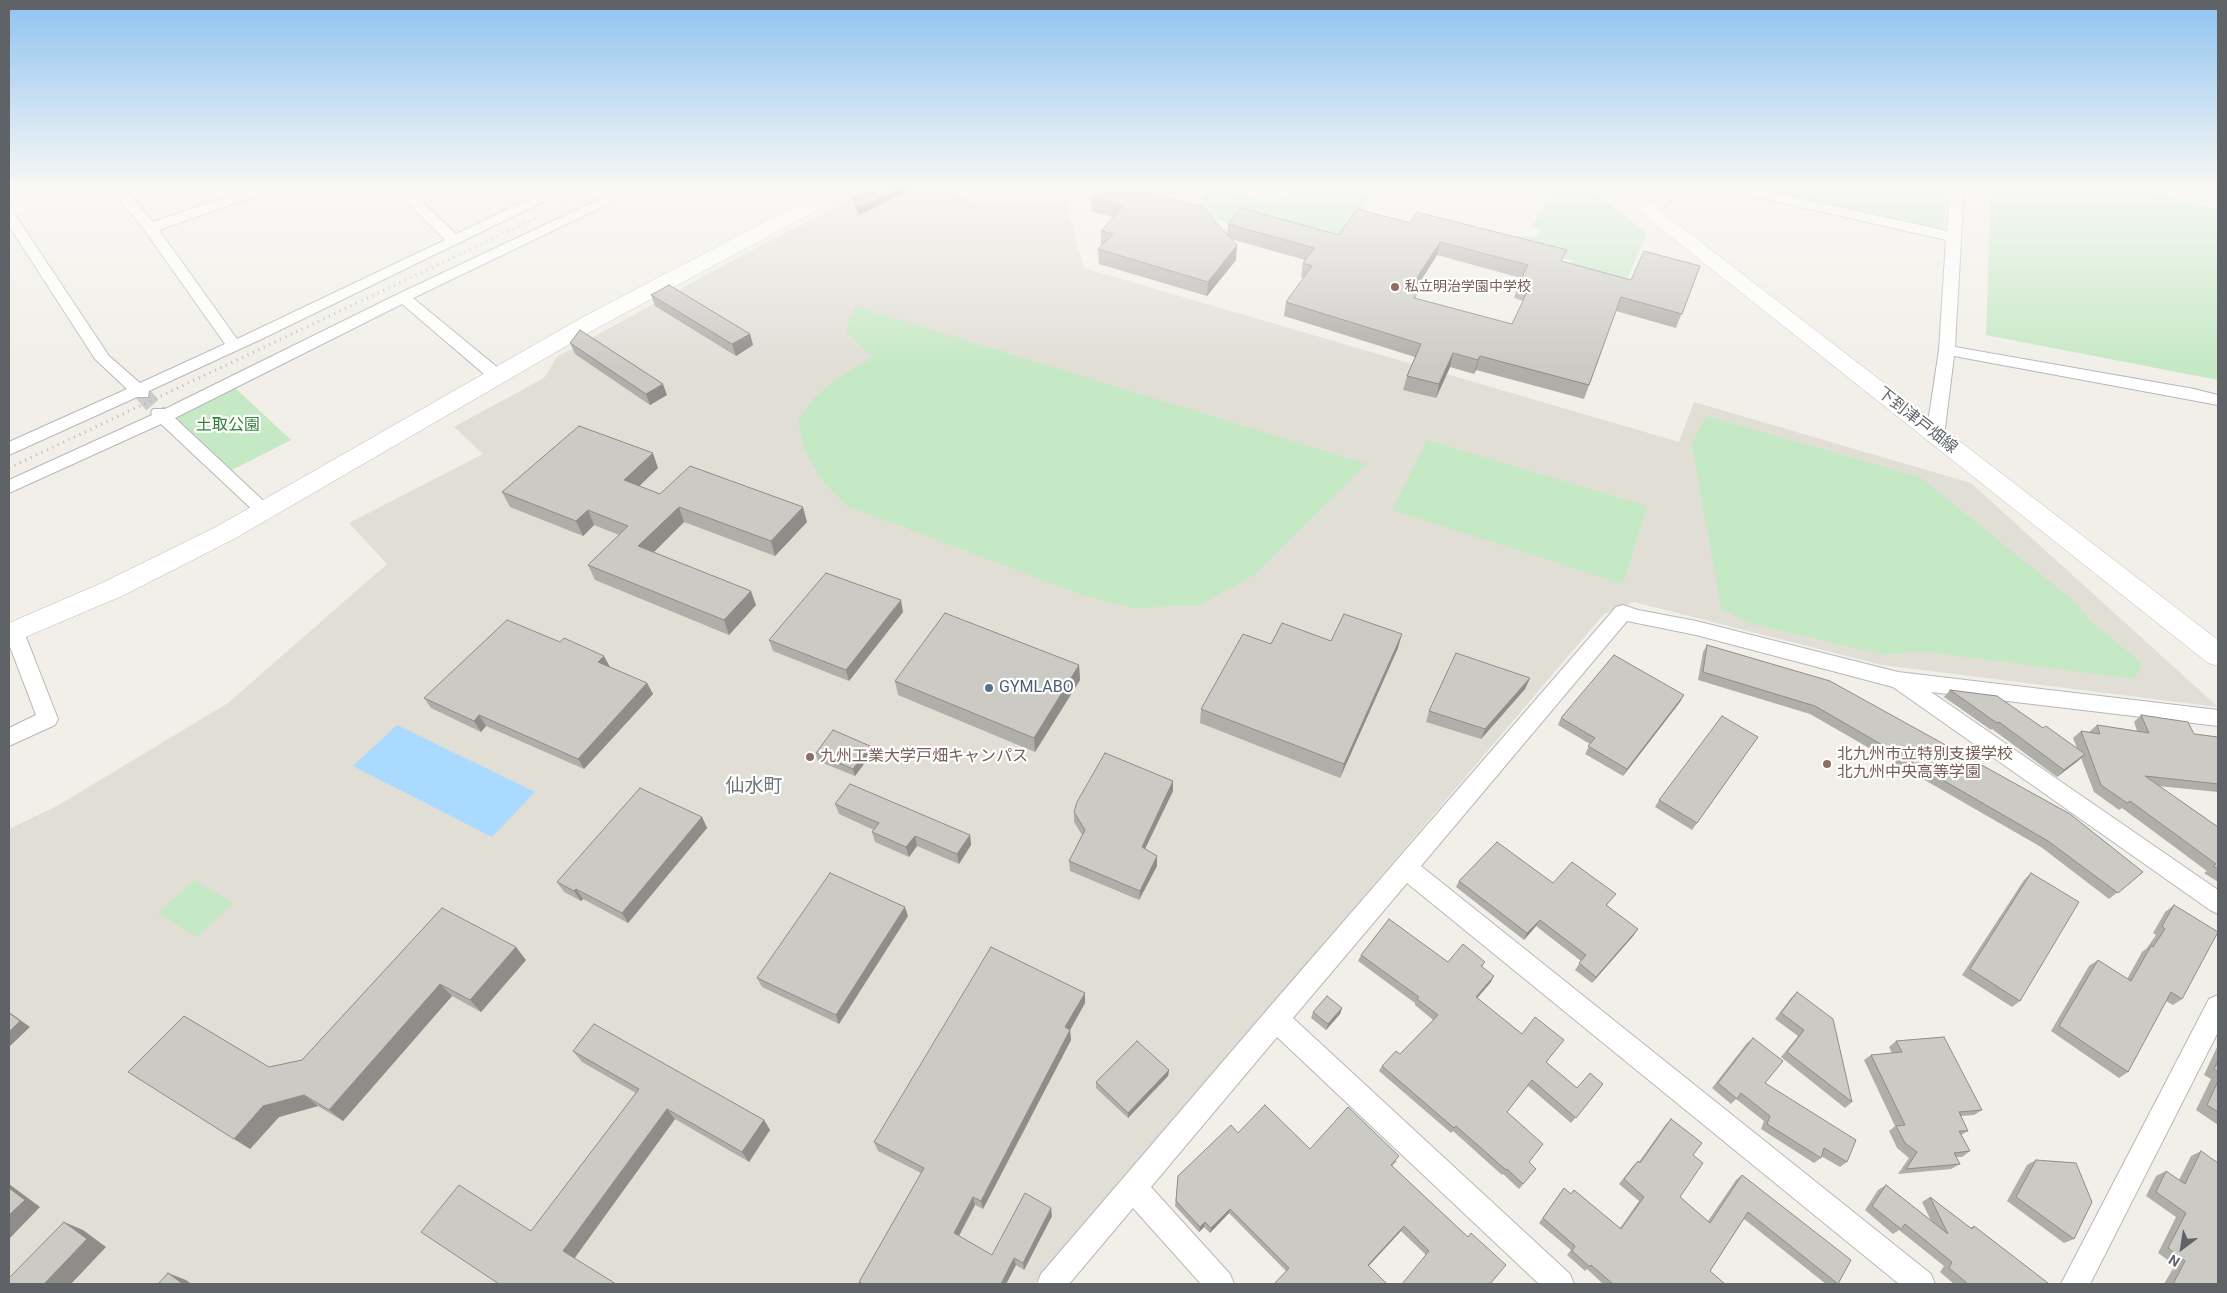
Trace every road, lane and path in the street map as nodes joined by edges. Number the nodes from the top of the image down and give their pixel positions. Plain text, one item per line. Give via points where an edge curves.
1 (29, 246) edge
2 (163, 246) edge
3 (441, 246) edge
4 (510, 246) edge
5 (732, 246) edge
6 (1693, 246) edge
7 (1953, 246) edge
8 (403, 297) junction
9 (234, 346) junction
10 (1947, 350) junction
11 (497, 376) junction
12 (140, 391) junction
13 (2218, 400) edge
14 (161, 415) junction
15 (1935, 436) junction
16 (9, 450) edge
17 (9, 487) edge
18 (264, 511) junction
19 (11, 633) edge
20 (2218, 655) edge
21 (1898, 680) junction
22 (2218, 718) edge
23 (9, 737) edge
24 (1406, 868) junction
25 (2218, 903) edge
26 (2218, 1007) edge
27 (1276, 1019) junction
28 (1133, 1187) junction
29 (1051, 1284) edge
30 (1220, 1284) edge
31 (1560, 1284) edge
32 (1920, 1284) edge
33 (2075, 1284) edge

1 - 12 street via 103,359
2 - 9 street
3 - 9 street
4 - 8 street
5 - 11 street
6 - 15 street, 下到津戸畑線
7 - 10 street
8 - 11 street
8 - 14 street
9 - 12 street
10 - 13 street
10 - 15 street
11 - 18 street
12 - 16 street
14 - 17 street
14 - 18 street
15 - 20 street, 下到津戸畑線
18 - 19 street via 112,589
19 - 23 street via 48,719
21 - 22 street
21 - 24 street via 1624,612
21 - 25 street
24 - 27 street
24 - 32 street
26 - 33 street
27 - 28 street
27 - 31 street
28 - 29 street
28 - 30 street

